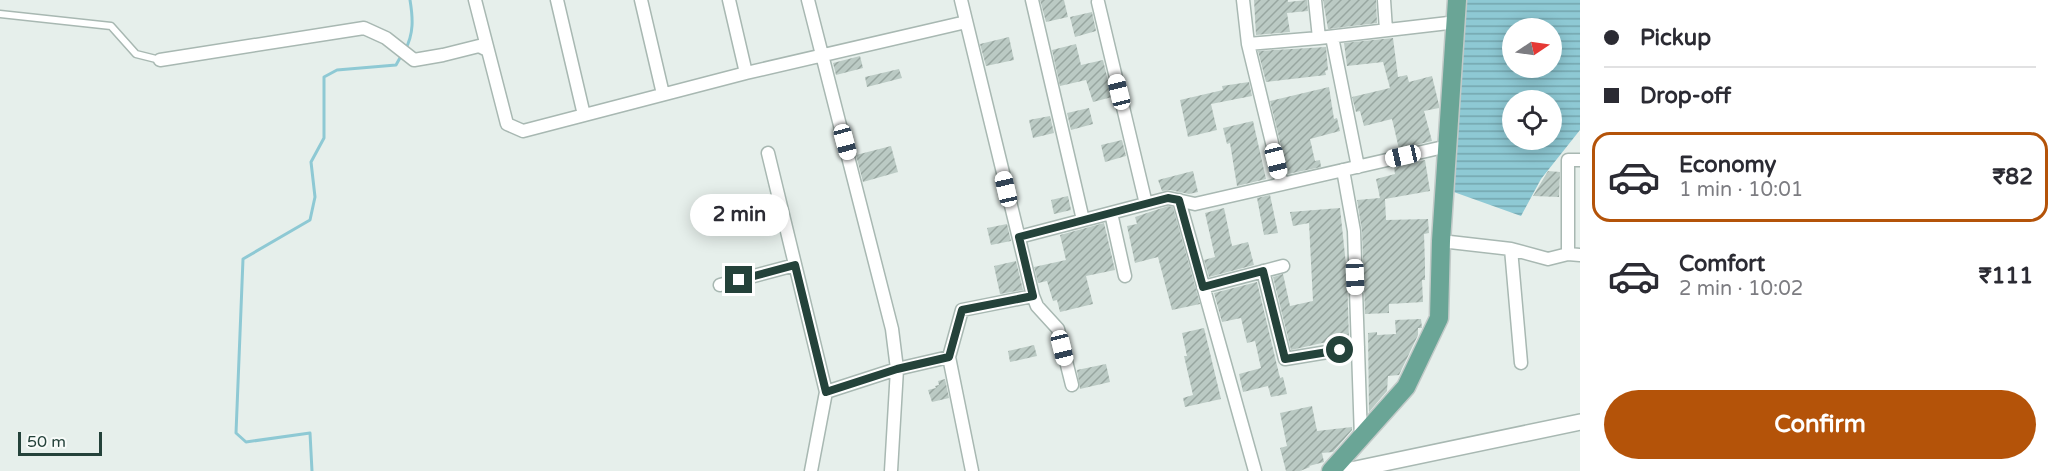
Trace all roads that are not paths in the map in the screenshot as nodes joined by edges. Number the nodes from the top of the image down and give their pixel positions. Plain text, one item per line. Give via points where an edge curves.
1 (475, 0) edge
2 (557, 0) edge
3 (640, 0) edge
4 (729, 0) edge
5 (808, 0) edge
6 (961, 0) edge
7 (1032, 0) edge
8 (1243, 0) edge
9 (1315, 0) edge
10 (1384, 0) edge
11 (1457, 0) edge
12 (1098, 2) dead end
13 (0, 14) edge
14 (966, 22) junction
15 (1457, 22) junction
16 (1386, 30) junction
17 (1325, 38) junction
18 (1248, 44) junction
19 (487, 50) junction
20 (823, 56) junction
21 (160, 60) joint
22 (746, 72) junction
23 (663, 94) junction
24 (584, 115) junction
25 (1448, 146) junction
26 (768, 153) dead end
27 (1580, 160) edge
28 (1358, 166) junction
29 (1343, 170) junction
30 (1282, 184) junction
31 (1179, 200) junction
32 (1146, 204) junction
33 (1111, 213) junction
34 (1083, 220) junction
35 (1019, 237) junction
36 (1441, 241) junction
37 (1511, 249) junction
38 (1574, 255) edge
39 (795, 265) junction
40 (1283, 266) dead end
41 (1263, 271) junction
42 (1125, 276) dead end
43 (720, 285) dead end
44 (1203, 287) junction
45 (1033, 296) junction
46 (1358, 347) junction
47 (949, 357) junction
48 (1521, 363) dead end
49 (897, 369) junction
50 (1072, 386) dead end
51 (826, 392) junction
52 (1580, 422) edge
53 (1360, 438) junction
54 (1372, 468) edge
55 (811, 471) edge
56 (891, 471) edge
57 (972, 471) edge
58 (1255, 471) edge
59 (1330, 471) edge
60 (1346, 471) edge

1 - 19 street
2 - 24 street
3 - 23 street
4 - 22 street
5 - 20 street
6 - 14 street
7 - 34 street
8 - 18 street
9 - 17 street
10 - 16 street
11 - 15 main road
12 - 32 street
13 - 21 lane via 111,26 135,54
14 - 20 street
14 - 35 street
15 - 16 street
15 - 25 main road
16 - 17 street
17 - 18 street
17 - 28 street
18 - 30 street
19 - 21 street via 479,46 414,60 364,28
19 - 24 street via 507,124 523,131
20 - 22 street
20 - 49 street via 892,329
22 - 23 street
23 - 24 street
25 - 28 street
25 - 36 main road
26 - 39 street
27 - 38 street via 1568,160
28 - 29 street
29 - 30 street
29 - 46 street via 1354,231
30 - 31 street via 1195,204
31 - 32 street via 1168,198
31 - 44 street
32 - 33 street
33 - 34 street
33 - 42 street
34 - 35 street
35 - 45 street
36 - 37 street
36 - 53 main road via 1439,318 1406,387
37 - 38 street via 1548,259
37 - 48 street
39 - 43 street
39 - 51 street
40 - 41 street
41 - 44 street
41 - 46 street via 1285,359
44 - 58 street
45 - 47 street via 962,310
45 - 50 street via 1058,329
46 - 53 street
47 - 49 street
47 - 57 street
49 - 51 street
49 - 56 street
51 - 55 street
52 - 54 street
53 - 59 main road
54 - 60 street

